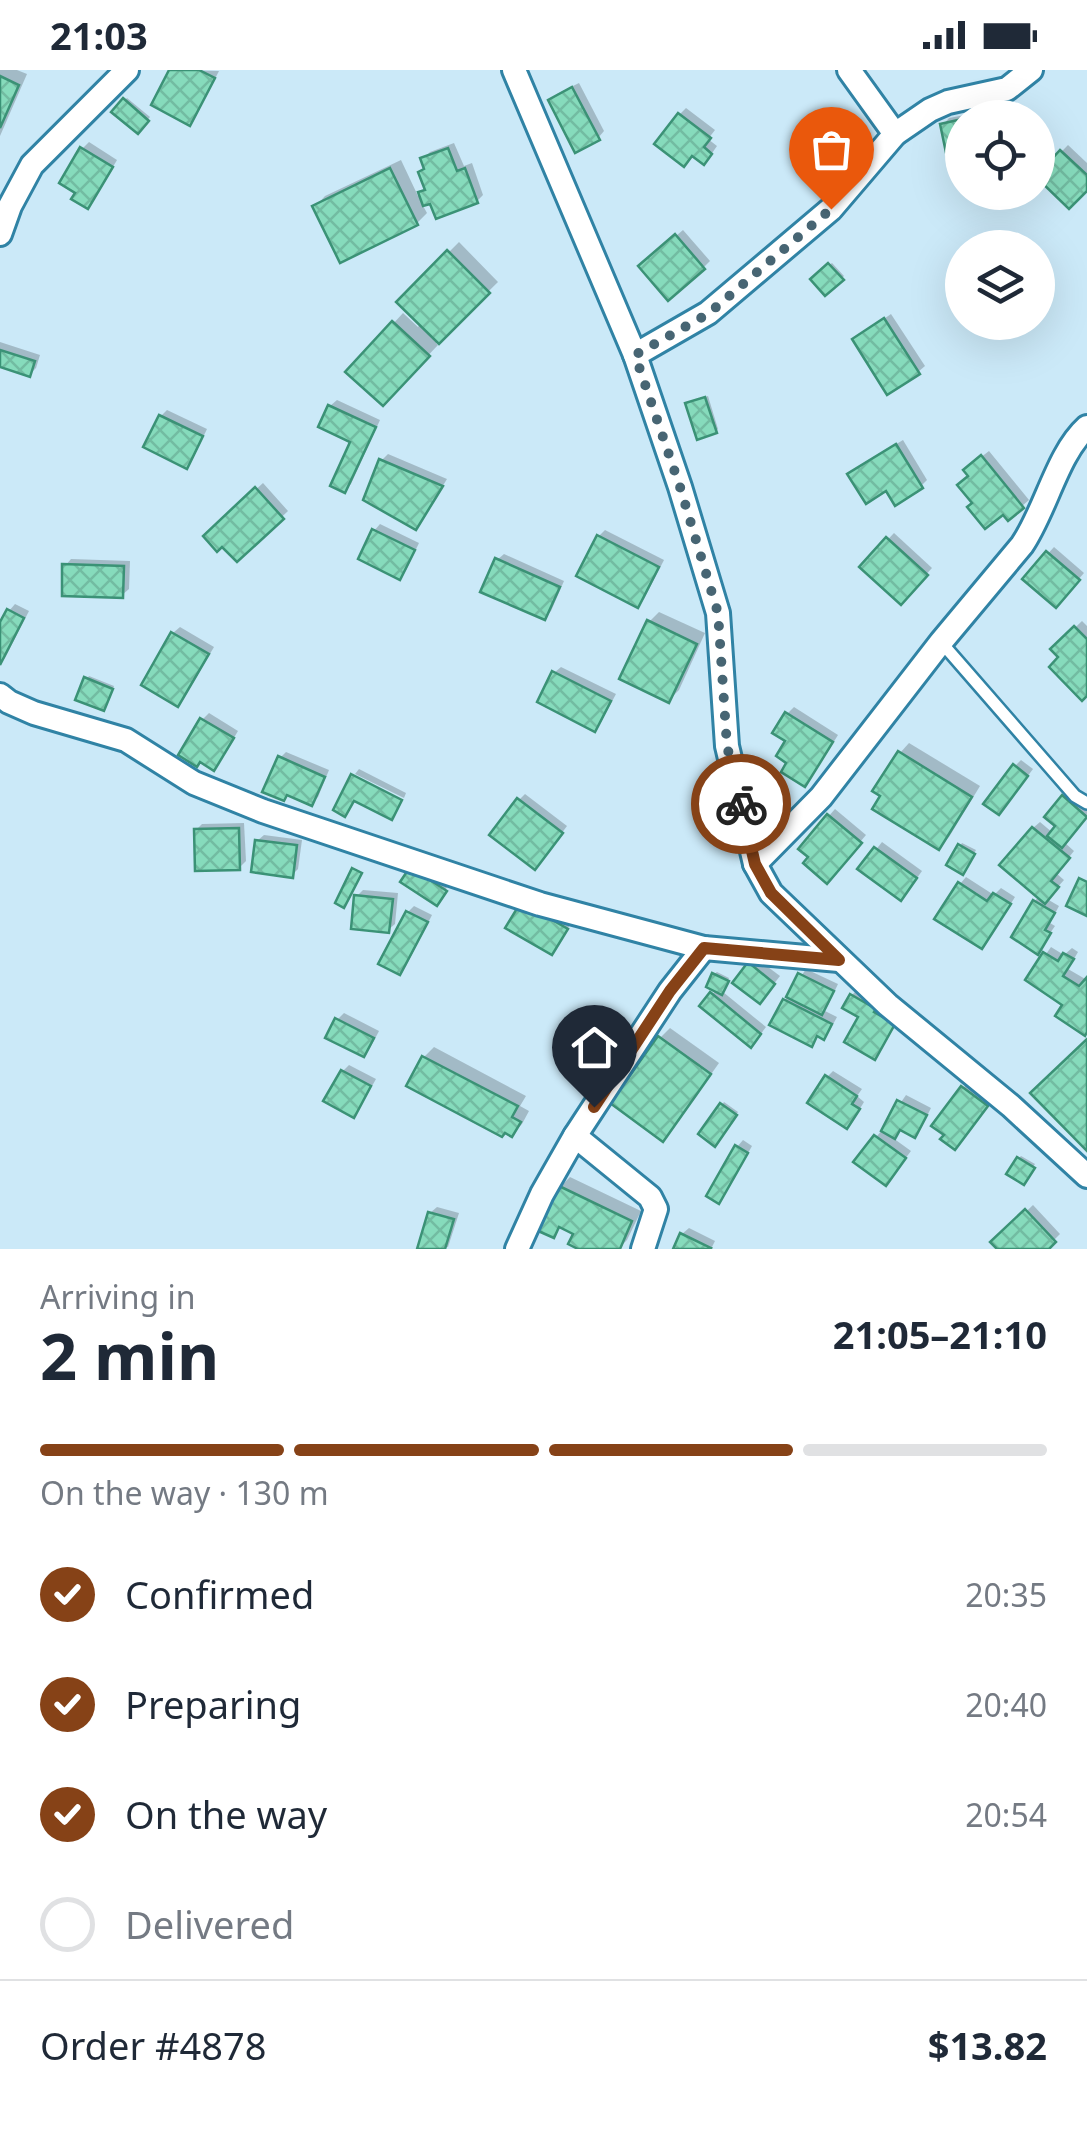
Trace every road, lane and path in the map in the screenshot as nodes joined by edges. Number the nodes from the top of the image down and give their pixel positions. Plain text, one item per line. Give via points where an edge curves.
1 (127, 70) edge
2 (514, 70) edge
3 (848, 70) edge
4 (1030, 70) edge
5 (895, 134) junction
6 (0, 234) edge
7 (635, 355) junction
8 (1087, 427) edge
9 (942, 642) junction
10 (0, 695) edge
11 (1087, 804) edge
12 (755, 864) junction
13 (704, 948) junction
14 (839, 960) junction
15 (575, 1136) junction
16 (1087, 1176) edge
17 (517, 1249) edge
18 (644, 1249) edge

1 - 6 street via 32,165
2 - 7 street
3 - 5 street
4 - 5 street via 1007,89 948,102
5 - 7 street via 844,196 708,314
7 - 12 street via 718,613 727,746
8 - 9 street via 1073,442 1032,532
9 - 11 lane
9 - 12 street via 821,797
10 - 13 street via 34,713 126,740 194,783 263,811 540,904
12 - 14 street via 771,893
13 - 14 street
13 - 15 street
14 - 16 street
15 - 17 street
15 - 18 street via 650,1197 656,1209

